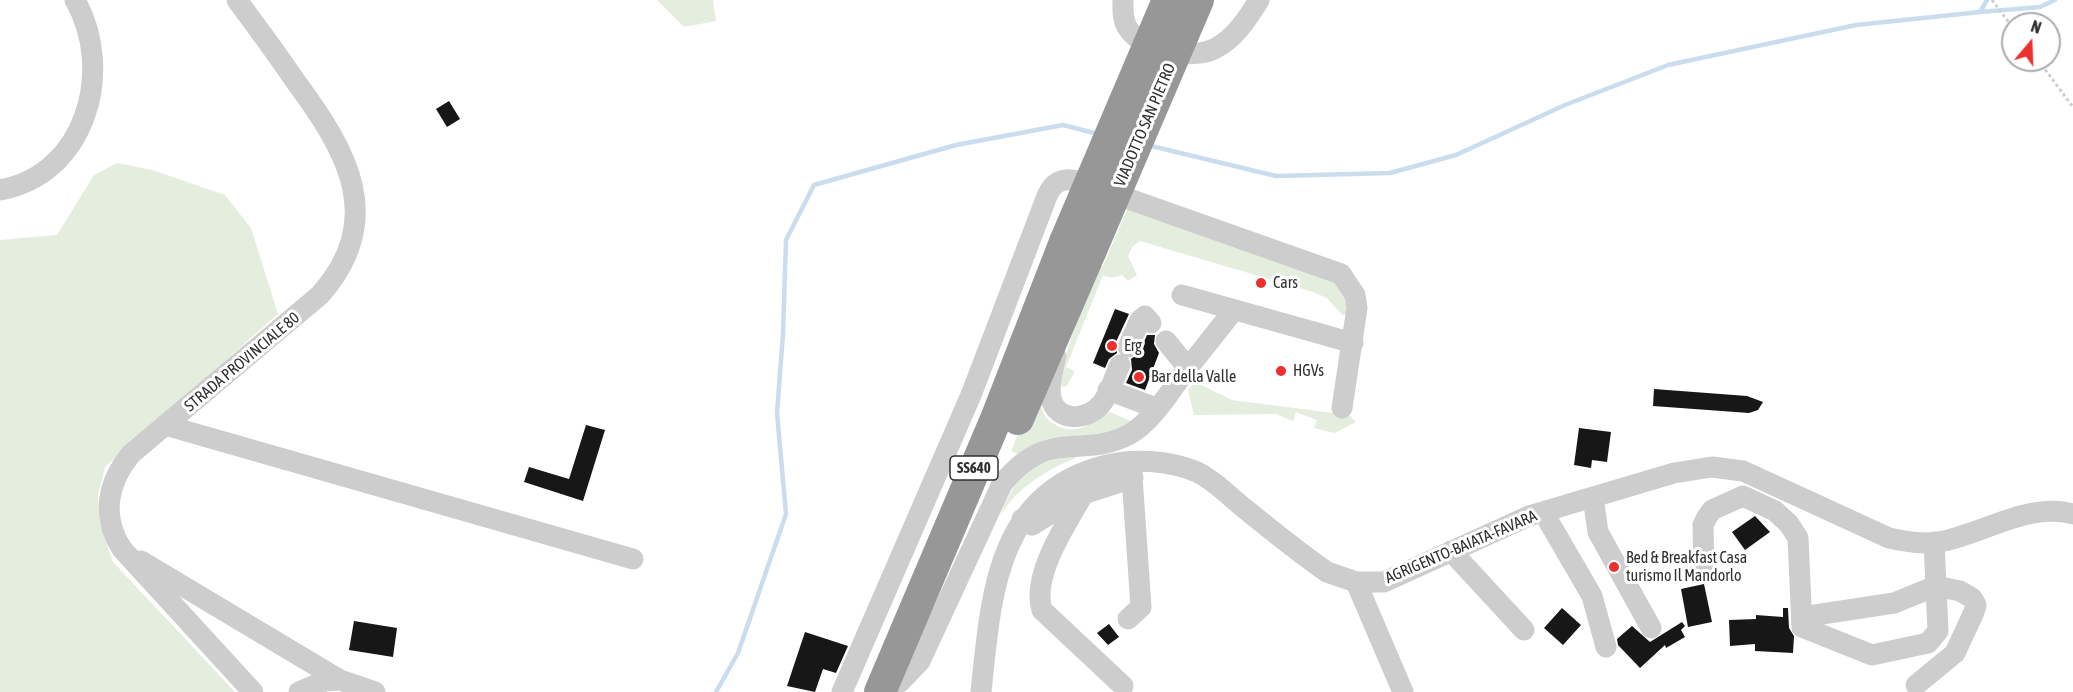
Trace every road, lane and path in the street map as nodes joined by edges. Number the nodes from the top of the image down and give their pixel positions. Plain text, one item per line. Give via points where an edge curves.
1 (75, 0) edge
2 (237, 0) edge
3 (1123, 0) edge
4 (1168, 0) edge
5 (1198, 0) edge
6 (1259, 0) edge
7 (2047, 72) edge
8 (2073, 107) edge
9 (0, 190) edge
10 (1078, 246) junction
11 (1182, 295) dead end
12 (1234, 310) junction
13 (1151, 323) dead end
14 (1166, 341) dead end
15 (1353, 343) junction
16 (1188, 368) junction
17 (1108, 390) junction
18 (1156, 408) junction
19 (1342, 408) dead end
20 (165, 425) junction
21 (1132, 470) junction
22 (1084, 493) junction
23 (1593, 497) junction
24 (1546, 511) junction
25 (2073, 514) edge
26 (1022, 519) junction
27 (1934, 542) junction
28 (122, 549) junction
29 (1451, 551) junction
30 (633, 559) dead end
31 (1704, 571) dead end
32 (1363, 583) junction
33 (1936, 586) junction
34 (1802, 617) junction
35 (1128, 619) dead end
36 (1651, 628) dead end
37 (1524, 630) dead end
38 (1606, 647) dead end
39 (340, 680) junction
40 (1916, 685) dead end
41 (1123, 686) dead end
42 (893, 689) edge
43 (253, 692) edge
44 (299, 692) edge
45 (375, 692) edge
46 (842, 692) edge
47 (981, 692) edge
48 (1403, 692) edge
49 (1414, 692) edge

1 - 9 street via 86,25 94,66 93,87 81,127 69,150 54,165
2 - 20 street, STRADA PROVINCIALE 80 via 341,149 353,183 354,228 342,265 320,295
3 - 6 street via 1128,28 1139,39 1186,54 1215,50 1228,41
4 - 10 highway, VIADOTTO SAN PIETRO / SS640, bridge
5 - 10 highway, VIADOTTO SAN PIETRO / SS640, bridge
7 - 8 path
10 - 17 street via 1055,357 1051,401 1060,413 1080,417 1095,410
10 - 42 highway, SS640 via 996,419
11 - 12 street
12 - 15 street
12 - 16 street
13 - 17 street via 1145,316 1140,320
14 - 16 street
15 - 19 street
15 - 46 street via 1355,295 1341,274 1078,181 1056,183 1047,196 971,395
16 - 18 street
17 - 18 street
18 - 42 street via 1141,426 1119,439 1058,446 1040,452 1012,472 994,498 920,661
20 - 28 street, STRADA PROVINCIALE 80 via 131,454 112,486 110,521 113,536
20 - 30 street
21 - 22 street
21 - 26 street via 1109,464 1075,476 1045,494
21 - 32 street via 1172,465 1205,477 1313,562 1343,579
21 - 35 street via 1141,607
22 - 26 street via 1032,525
22 - 41 street via 1057,540 1044,572 1039,602 1042,610
23 - 24 street, AGRIGENTO-BAIATA-FAVARA
23 - 27 street, AGRIGENTO-BAIATA-FAVARA via 1674,472 1728,468 1743,471 1889,538
23 - 36 street via 1598,532
24 - 29 street, AGRIGENTO-BAIATA-FAVARA
24 - 38 street via 1592,596
25 - 27 street, AGRIGENTO-BAIATA-FAVARA via 2042,511
26 - 47 street via 996,583
27 - 33 street
28 - 39 street
28 - 43 street, STRADA PROVINCIALE 80
29 - 32 street, AGRIGENTO-BAIATA-FAVARA via 1397,578
29 - 37 street
31 - 34 street via 1703,525 1712,510 1743,496 1775,511 1798,538
32 - 48 street
32 - 49 street via 1403,655
33 - 34 street via 1894,603
33 - 34 street via 1938,631 1928,643 1872,655 1802,627
33 - 40 street via 1972,598 1974,612 1955,653
39 - 44 street via 325,681
39 - 45 street

